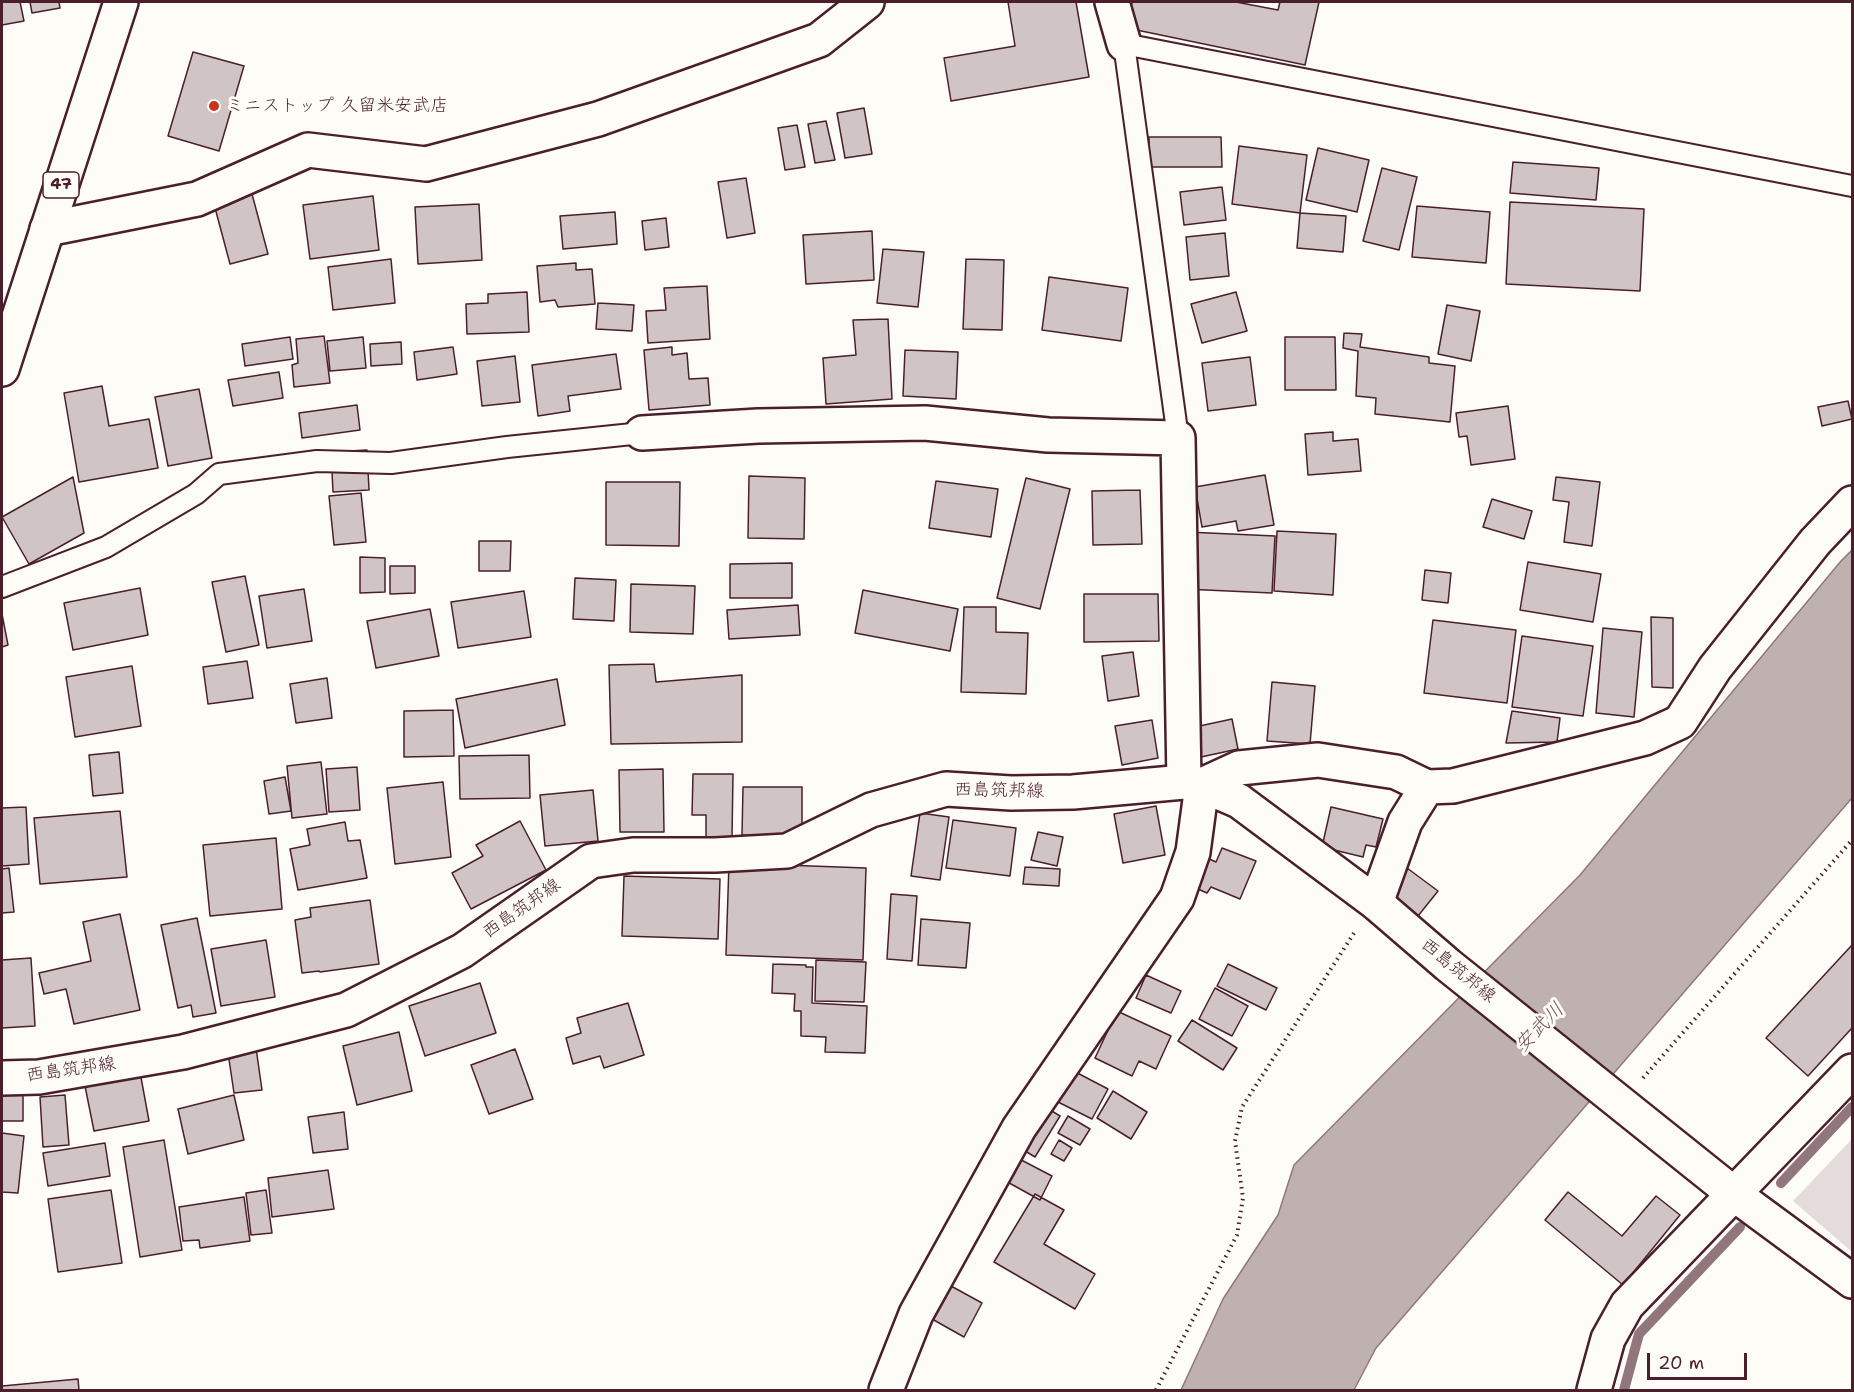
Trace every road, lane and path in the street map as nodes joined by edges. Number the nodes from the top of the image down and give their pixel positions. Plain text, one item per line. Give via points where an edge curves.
1 (121, 2) edge
2 (867, 2) edge
3 (1112, 2) edge
4 (1124, 44) junction
5 (1852, 186) edge
6 (47, 229) junction
7 (2, 369) edge
8 (642, 433) joint
9 (1178, 438) junction
10 (1852, 503) edge
11 (2, 587) edge
12 (1193, 783) junction
13 (1427, 788) junction
14 (1852, 840) edge
15 (1376, 903) junction
16 (1852, 1071) edge
17 (2, 1078) edge
18 (1622, 1103) junction
19 (1734, 1194) junction
20 (1852, 1281) edge
21 (886, 1390) edge
22 (1155, 1390) edge
23 (1594, 1390) edge

1 - 6 street, 47
2 - 6 street via 819,40 598,119 426,164 308,150 197,199
3 - 4 street
4 - 5 lane
4 - 9 lane
6 - 7 street, 47
8 - 9 street via 925,423 1048,435
8 - 11 lane via 391,463 317,461 219,474 196,494 106,548
9 - 12 street
10 - 13 street via 1815,542 1715,668 1680,722 1645,738 1453,786
12 - 13 street via 1239,768 1318,760 1396,772
12 - 15 street, 西島筑邦線 via 1239,801
12 - 17 street, 西島筑邦線 via 1073,792 946,789 871,810 787,851 633,855 591,861 462,951 346,1010 183,1052 39,1077
12 - 21 street via 1193,852 1177,898 1019,1128 916,1314
13 - 15 street via 1405,822
14 - 18 path
15 - 18 street, 西島筑邦線
15 - 22 path via 1242,1107 1235,1141 1243,1197 1237,1235
16 - 19 street
18 - 19 street, 西島筑邦線
19 - 20 street, 西島筑邦線
19 - 23 street via 1627,1305 1608,1339

